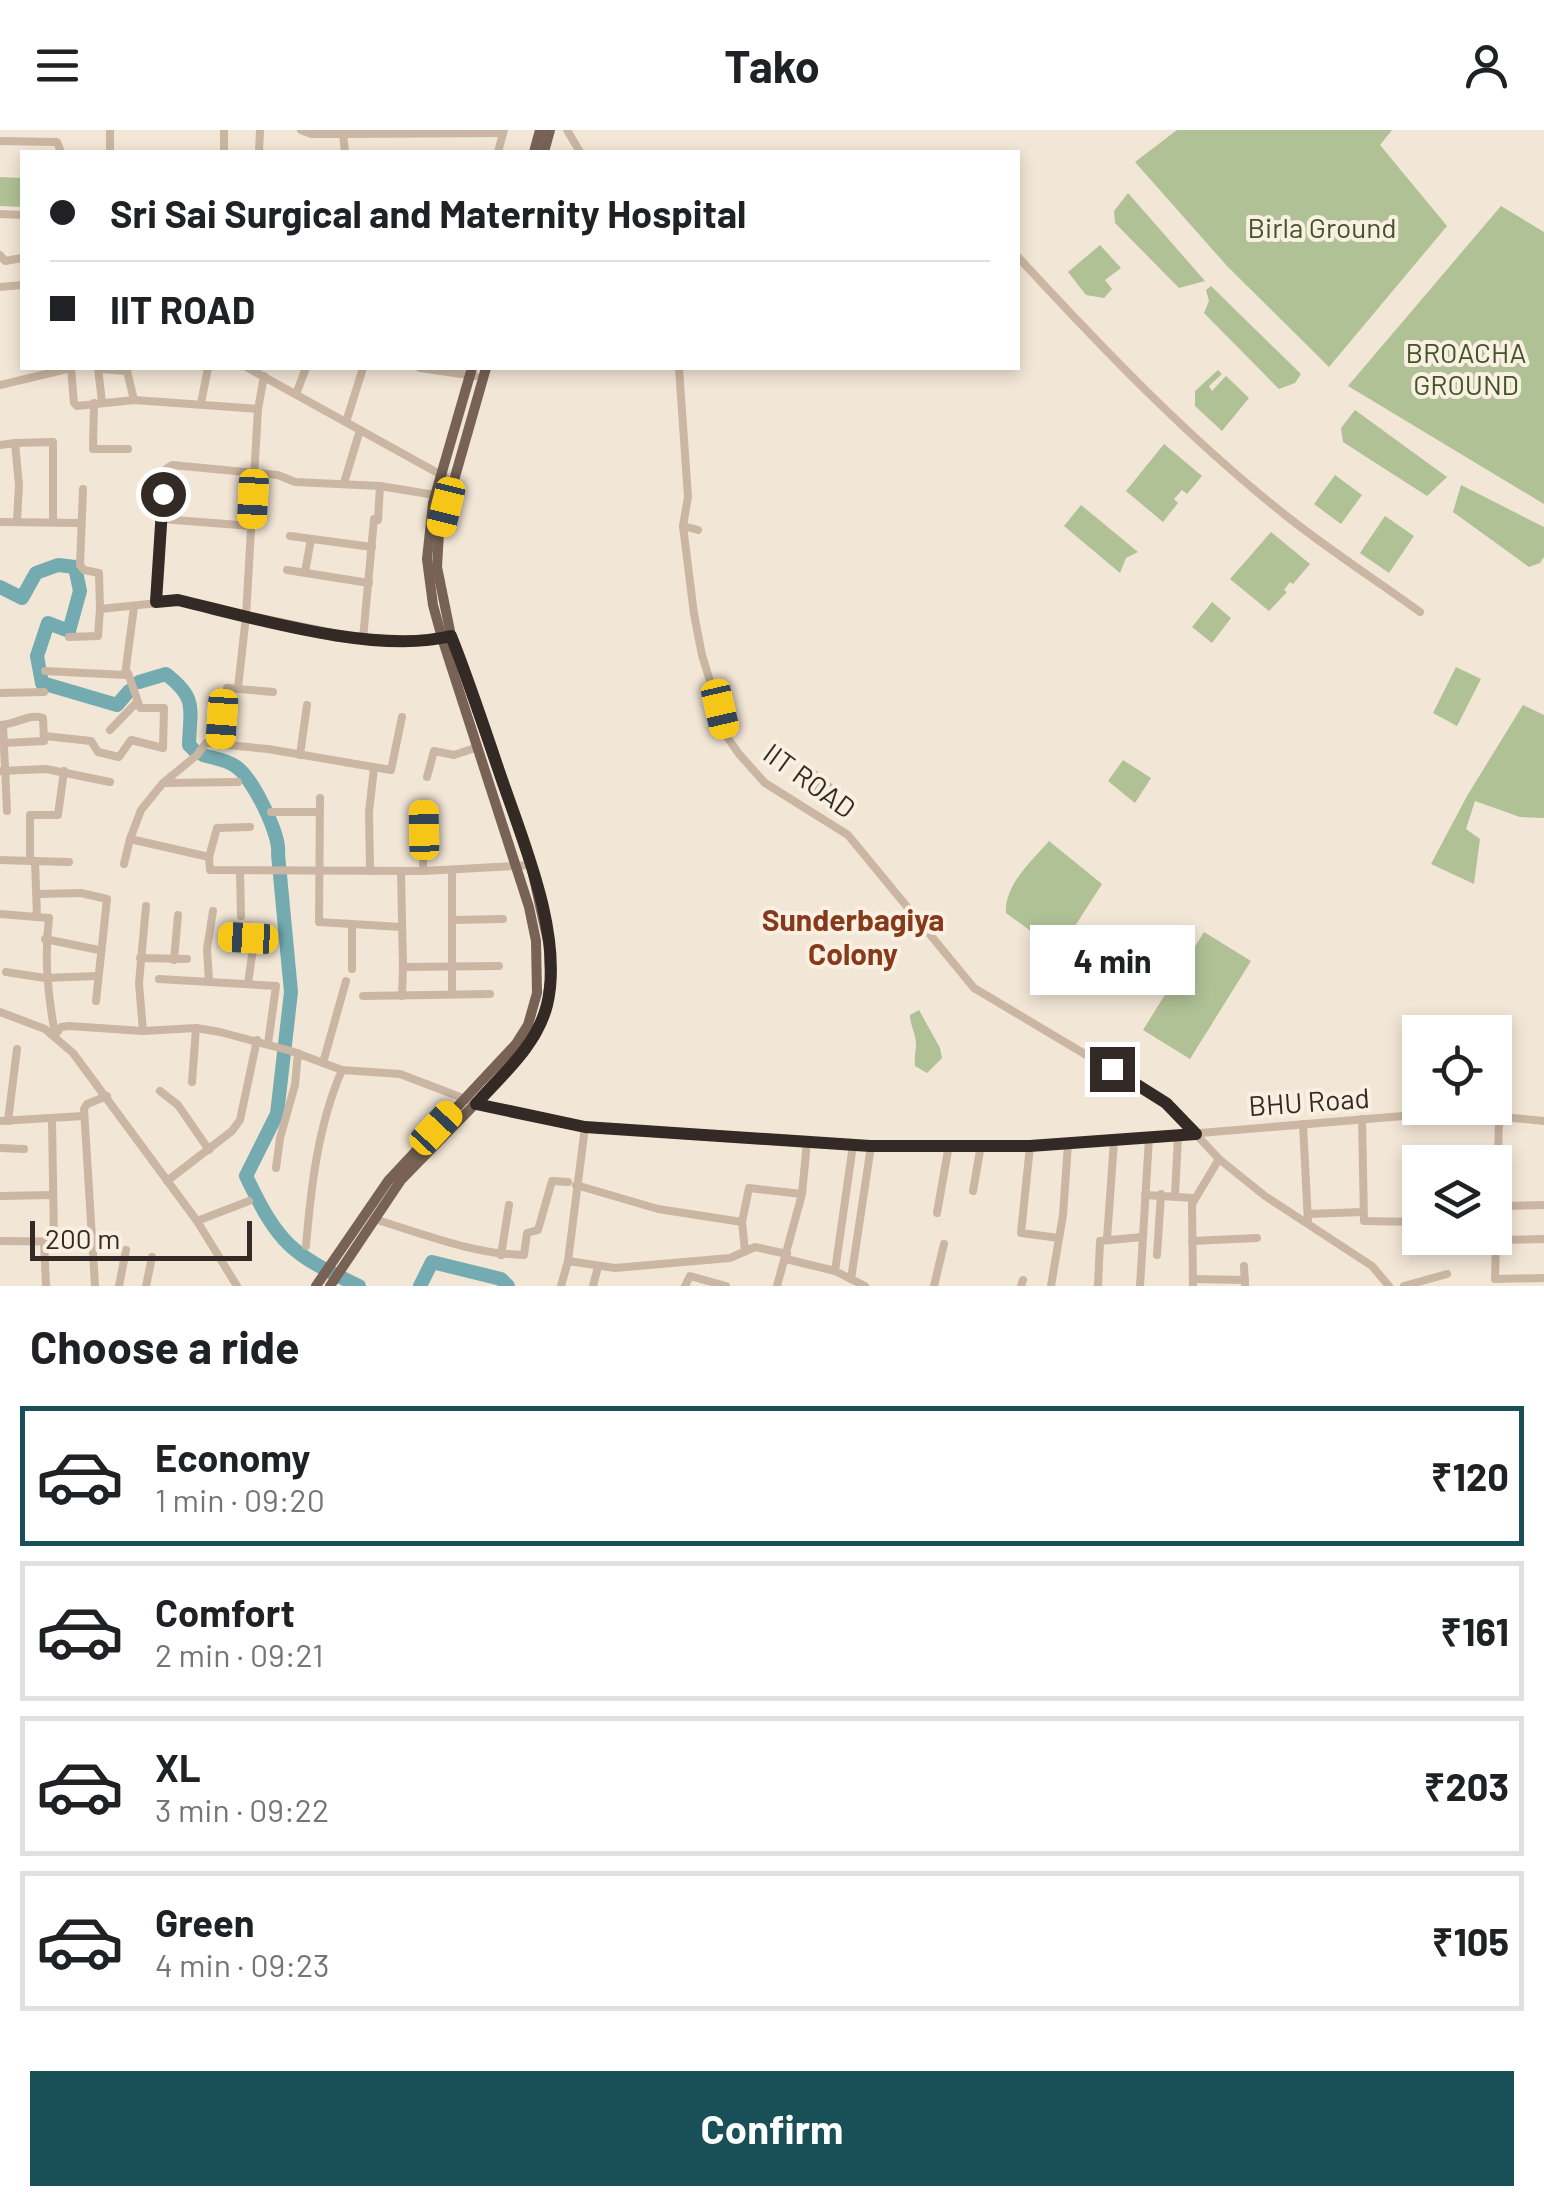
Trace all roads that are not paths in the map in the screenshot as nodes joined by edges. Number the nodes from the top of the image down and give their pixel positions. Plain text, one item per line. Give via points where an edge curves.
1 (301, 130) edge
2 (504, 131) edge
3 (343, 134) junction
4 (0, 142) edge
5 (60, 150) edge
6 (345, 150) edge
7 (1020, 259) edge
8 (63, 370) edge
9 (71, 370) edge
10 (99, 370) edge
11 (127, 370) edge
12 (208, 370) edge
13 (252, 370) edge
14 (305, 370) edge
15 (361, 370) edge
16 (679, 370) edge
17 (470, 371) edge
18 (484, 372) edge
19 (264, 376) junction
20 (0, 385) edge
21 (296, 394) junction
22 (134, 400) junction
23 (98, 402) junction
24 (201, 403) junction
25 (258, 409) junction
26 (346, 422) junction
27 (360, 430) junction
28 (15, 443) junction
29 (0, 444) edge
30 (128, 449) dead end
31 (255, 472) junction
32 (447, 478) junction
33 (344, 483) junction
34 (380, 486) junction
35 (83, 489) dead end
36 (435, 495) junction
37 (160, 519) junction
38 (0, 522) edge
39 (17, 522) junction
40 (53, 522) junction
41 (81, 523) junction
42 (252, 526) junction
43 (683, 526) junction
44 (698, 530) dead end
45 (290, 536) dead end
46 (311, 539) junction
47 (372, 547) junction
48 (288, 570) dead end
49 (305, 572) junction
50 (369, 583) junction
51 (156, 602) junction
52 (134, 607) junction
53 (100, 609) junction
54 (1420, 612) dead end
55 (246, 616) junction
56 (70, 636) dead end
57 (446, 637) junction
58 (363, 639) junction
59 (46, 671) dead end
60 (128, 673) junction
61 (238, 688) junction
62 (44, 692) dead end
63 (273, 692) dead end
64 (0, 693) edge
65 (137, 702) junction
66 (307, 704) dead end
67 (402, 717) dead end
68 (2, 725) edge
69 (110, 730) dead end
70 (45, 736) junction
71 (4, 743) junction
72 (220, 744) junction
73 (478, 746) junction
74 (300, 755) junction
75 (374, 768) junction
76 (3, 770) edge
77 (64, 772) junction
78 (427, 776) dead end
79 (110, 782) dead end
80 (163, 782) junction
81 (238, 782) dead end
82 (320, 798) dead end
83 (424, 806) dead end
84 (7, 810) dead end
85 (271, 812) dead end
86 (318, 812) junction
87 (250, 827) dead end
88 (130, 840) junction
89 (209, 857) junction
90 (0, 860) edge
91 (32, 862) junction
92 (69, 862) dead end
93 (124, 864) dead end
94 (531, 865) junction
95 (516, 866) junction
96 (319, 870) junction
97 (370, 870) junction
98 (452, 870) junction
99 (400, 871) junction
100 (423, 871) junction
101 (240, 872) junction
102 (38, 894) junction
103 (146, 906) dead end
104 (213, 911) dead end
105 (0, 914) edge
106 (178, 915) dead end
107 (241, 916) dead end
108 (37, 917) junction
109 (453, 920) junction
110 (503, 920) dead end
111 (352, 926) junction
112 (401, 927) junction
113 (223, 936) dead end
114 (45, 939) junction
115 (99, 950) junction
116 (140, 958) junction
117 (187, 959) dead end
118 (174, 960) junction
119 (500, 966) dead end
120 (403, 967) junction
121 (453, 967) junction
122 (352, 969) dead end
123 (6, 972) dead end
124 (98, 976) junction
125 (45, 978) junction
126 (159, 979) dead end
127 (210, 981) junction
128 (346, 982) dead end
129 (248, 984) junction
130 (452, 994) junction
131 (490, 994) dead end
132 (363, 996) dead end
133 (402, 996) junction
134 (96, 1001) dead end
135 (0, 1012) edge
136 (196, 1028) junction
137 (144, 1031) junction
138 (55, 1035) junction
139 (257, 1040) junction
140 (272, 1045) junction
141 (16, 1049) dead end
142 (295, 1052) junction
143 (323, 1063) junction
144 (342, 1070) junction
145 (192, 1082) dead end
146 (160, 1091) dead end
147 (107, 1096) junction
148 (470, 1101) junction
149 (83, 1116) junction
150 (1402, 1116) edge
151 (1362, 1119) junction
152 (1512, 1119) edge
153 (52, 1120) junction
154 (4, 1121) edge
155 (1544, 1121) edge
156 (1303, 1124) junction
157 (585, 1127) junction
158 (1196, 1134) junction
159 (1178, 1137) junction
160 (1149, 1138) junction
161 (1114, 1141) junction
162 (807, 1142) junction
163 (1068, 1144) junction
164 (853, 1145) junction
165 (949, 1145) junction
166 (981, 1145) junction
167 (870, 1146) junction
168 (1030, 1146) junction
169 (0, 1148) edge
170 (24, 1150) dead end
171 (209, 1150) junction
172 (1220, 1159) junction
173 (276, 1168) dead end
174 (167, 1182) junction
175 (572, 1184) junction
176 (973, 1191) dead end
177 (52, 1194) junction
178 (802, 1194) junction
179 (1145, 1194) junction
180 (1161, 1194) junction
181 (1175, 1195) junction
182 (0, 1196) edge
183 (1193, 1198) junction
184 (249, 1201) dead end
185 (509, 1205) dead end
186 (1544, 1205) edge
187 (1512, 1206) edge
188 (1362, 1212) junction
189 (937, 1213) dead end
190 (1308, 1218) junction
191 (374, 1219) junction
192 (197, 1221) junction
193 (742, 1222) junction
194 (1402, 1223) edge
195 (1142, 1237) junction
196 (1059, 1238) junction
197 (1257, 1238) dead end
198 (1107, 1239) junction
199 (1544, 1239) edge
200 (1512, 1240) edge
201 (0, 1241) edge
202 (49, 1241) junction
203 (1192, 1241) junction
204 (93, 1242) junction
205 (944, 1244) dead end
206 (306, 1246) dead end
207 (126, 1250) dead end
208 (745, 1250) junction
209 (501, 1254) junction
210 (1157, 1255) dead end
211 (1496, 1255) edge
212 (786, 1256) junction
213 (152, 1257) dead end
214 (568, 1261) junction
215 (1244, 1266) dead end
216 (598, 1267) junction
217 (835, 1271) junction
218 (1447, 1274) dead end
219 (1544, 1278) edge
220 (851, 1279) junction
221 (1193, 1282) edge
222 (1245, 1283) edge
223 (1495, 1283) edge
224 (233, 1285) edge
225 (596, 1285) edge
226 (937, 1285) edge
227 (46, 1286) edge
228 (95, 1286) edge
229 (118, 1286) edge
230 (146, 1286) edge
231 (316, 1286) edge
232 (330, 1286) edge
233 (562, 1286) edge
234 (685, 1286) edge
235 (726, 1286) edge
236 (777, 1286) edge
237 (865, 1286) edge
238 (1052, 1286) edge
239 (1098, 1286) edge
240 (1140, 1286) edge
241 (1389, 1286) edge
242 (1404, 1286) edge

1 - 3 street
2 - 3 street
3 - 6 street
4 - 5 street via 57,142
7 - 54 street via 1113,360 1254,489
8 - 20 street
9 - 23 street via 75,405
10 - 23 street
11 - 22 street
12 - 24 street
13 - 19 street
14 - 21 street
15 - 26 street
16 - 43 street, IIT ROAD via 688,498
17 - 18 street
17 - 32 main road
18 - 32 main road
19 - 21 street
19 - 25 street
21 - 26 street
22 - 23 street
22 - 24 street
23 - 30 street via 93,449
24 - 25 street
25 - 31 street
26 - 27 street
27 - 32 street
27 - 33 street
28 - 29 street
28 - 39 street
28 - 40 street via 53,442
31 - 33 street via 295,482
31 - 37 street via 168,466
31 - 42 street
32 - 36 main road
32 - 57 main road via 437,567
33 - 34 street
34 - 36 street
34 - 47 street
35 - 41 street
36 - 57 main road via 427,559 433,606
37 - 42 street
37 - 51 street
38 - 39 street
39 - 40 street
40 - 41 street
41 - 53 street via 80,565 98,573
42 - 55 street
43 - 44 street
43 - 158 street, IIT ROAD via 702,655 739,754 775,790 848,835 974,988 1166,1103
45 - 46 street
46 - 47 street
46 - 49 street
47 - 50 street
48 - 49 street
49 - 50 street
50 - 58 street
51 - 52 street
51 - 55 street via 178,600
52 - 53 street
52 - 60 street
53 - 56 street via 98,636
55 - 58 street
55 - 61 street
57 - 58 street
57 - 73 main road
57 - 94 main road
59 - 60 street
60 - 65 street
61 - 63 street
61 - 72 street via 225,690
62 - 64 street
65 - 69 street
65 - 70 street via 140,708 164,708 161,749 132,740 119,757 98,752 92,741
66 - 74 street
67 - 75 street via 392,768
68 - 70 street via 42,716
68 - 71 street
70 - 71 street via 42,742
71 - 76 street
72 - 74 street
72 - 80 street via 204,744
73 - 78 street via 454,754 434,751
73 - 95 main road
74 - 75 street
75 - 97 street
76 - 77 street
76 - 84 street
77 - 79 street
77 - 91 street via 58,815 30,816
80 - 81 street
80 - 88 street via 147,800
82 - 86 street
83 - 100 street
85 - 86 street
86 - 96 street
87 - 89 street via 217,828
88 - 89 street
88 - 93 street
89 - 101 street via 210,870
90 - 91 street
91 - 92 street
91 - 102 street
94 - 95 street
94 - 148 main road via 549,946 547,1006 535,1036
95 - 98 street
95 - 148 main road via 536,941 533,1012
96 - 97 street
96 - 101 street
96 - 111 street via 320,922
97 - 99 street
98 - 100 street
98 - 109 street
99 - 100 street
99 - 112 street
101 - 107 street
102 - 108 street
102 - 115 street via 106,898
103 - 116 street
104 - 127 street via 206,949
105 - 108 street
106 - 118 street
108 - 114 street via 49,918
109 - 110 street
109 - 121 street
111 - 112 street
111 - 122 street
112 - 120 street
113 - 129 street via 254,941
114 - 115 street
114 - 125 street
115 - 124 street
116 - 118 street
116 - 137 street
117 - 118 street
119 - 121 street
120 - 121 street
120 - 133 street
121 - 130 street
123 - 125 street
124 - 125 street
124 - 134 street
125 - 138 street
126 - 127 street
127 - 129 street
128 - 143 street
129 - 140 street via 278,989
130 - 131 street
130 - 133 street
132 - 133 street
135 - 138 street
136 - 137 street, BHU Road
136 - 139 street, BHU Road
136 - 145 street
137 - 138 street, BHU Road via 69,1026
138 - 147 street
139 - 140 street, BHU Road
139 - 171 street via 240,1120
140 - 142 street, BHU Road
141 - 154 street
142 - 143 street, BHU Road
142 - 173 street via 296,1085
143 - 144 street, BHU Road
144 - 148 street, BHU Road via 400,1074
144 - 206 street via 313,1179
146 - 171 street
147 - 149 street via 85,1105
147 - 174 street
148 - 157 street, BHU Road
148 - 191 main road
148 - 231 main road via 388,1181
149 - 153 street
149 - 204 street
150 - 151 street, BHU Road
151 - 156 street, BHU Road
151 - 188 street
152 - 155 street, BHU Road
153 - 154 street
153 - 177 street
156 - 158 street, BHU Road
156 - 190 street
157 - 162 street, BHU Road
157 - 175 street
158 - 159 street, BHU Road
158 - 172 street, IIT ROAD
159 - 160 street, BHU Road
159 - 181 street
160 - 161 street, BHU Road
160 - 179 street
161 - 163 street, BHU Road
161 - 198 street
162 - 164 street, BHU Road
162 - 178 street
163 - 168 street, BHU Road
163 - 196 street
164 - 167 street, BHU Road
164 - 217 street
165 - 166 street, BHU Road
165 - 167 street, BHU Road
165 - 189 street
166 - 168 street, BHU Road
166 - 176 street
167 - 220 street
168 - 196 street via 1021,1233
169 - 170 street
171 - 174 street
172 - 183 street
172 - 190 street, IIT ROAD via 1264,1196
174 - 192 street
175 - 193 street via 658,1209
175 - 209 street via 552,1181 524,1256
175 - 214 street
177 - 182 street
177 - 202 street
178 - 193 street via 749,1188
178 - 212 street
179 - 180 street
179 - 195 street
180 - 181 street
180 - 210 street
181 - 183 street
183 - 203 street
184 - 192 street
185 - 209 street
186 - 187 street
188 - 190 street
188 - 194 street via 1370,1224
190 - 241 street, IIT ROAD
191 - 209 street
191 - 232 main road
192 - 224 street
193 - 208 street
195 - 198 street
195 - 240 street
196 - 238 street
197 - 203 street
198 - 239 street via 1099,1244
199 - 200 street
201 - 202 street
202 - 204 street
202 - 227 street
203 - 221 street
204 - 228 street
205 - 226 street
207 - 229 street
208 - 212 street
208 - 216 street via 730,1258
211 - 223 street
212 - 217 street
212 - 236 street
213 - 230 street
214 - 216 street
214 - 233 street
215 - 222 street
216 - 225 street
217 - 220 street
218 - 242 street
219 - 223 street
220 - 237 street
221 - 222 street
234 - 235 street via 690,1276

